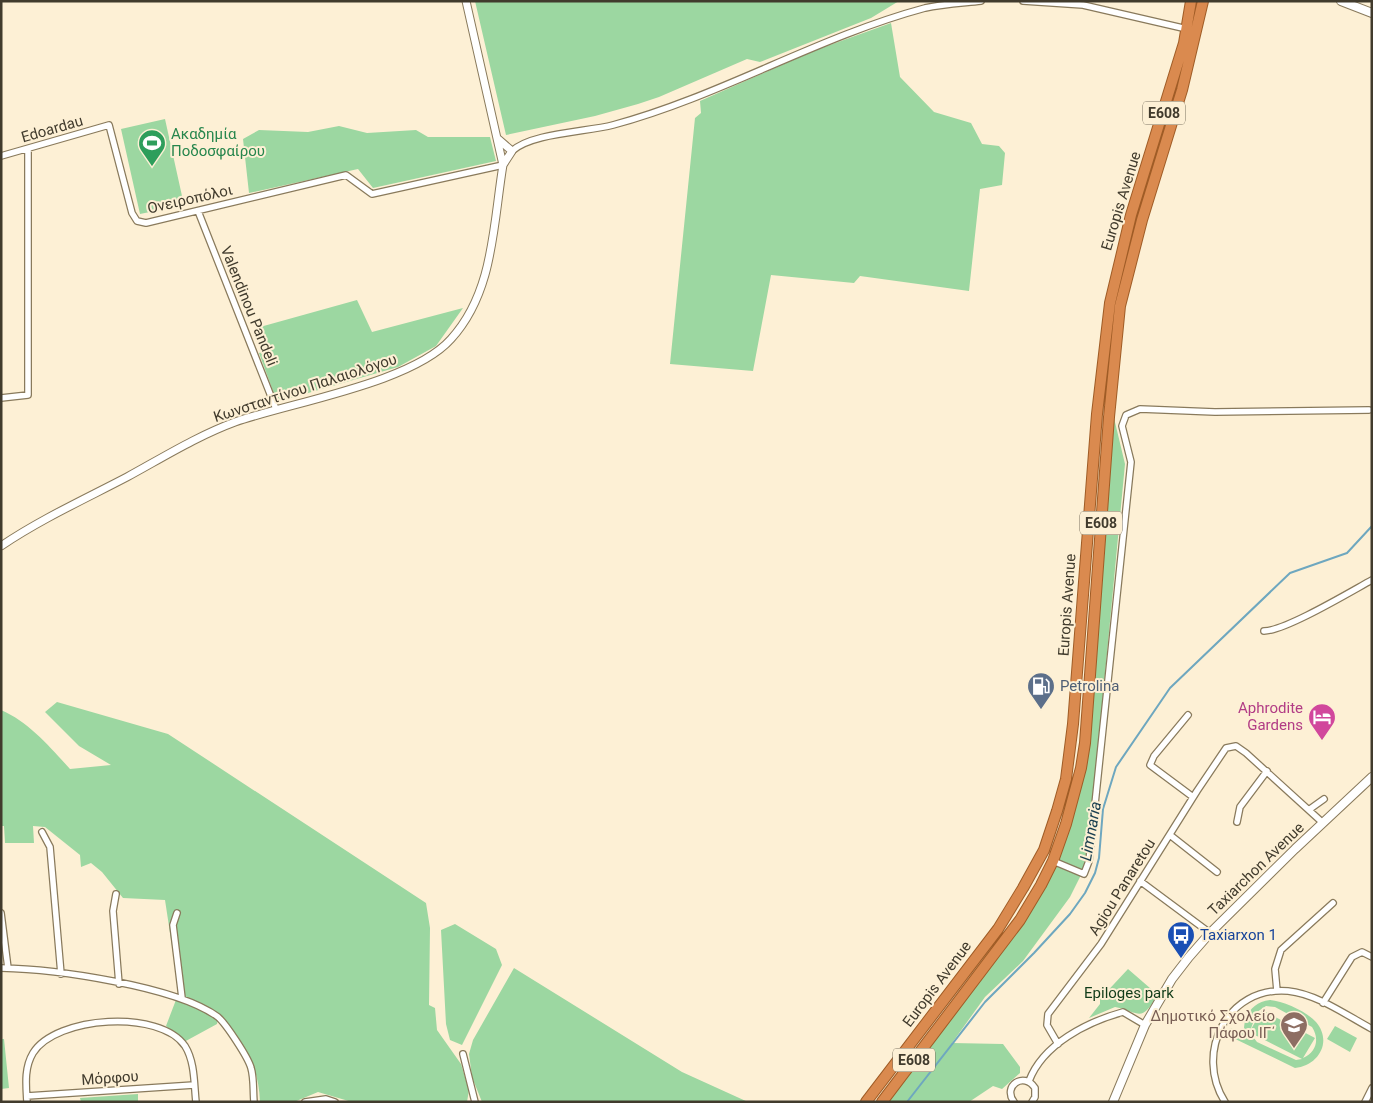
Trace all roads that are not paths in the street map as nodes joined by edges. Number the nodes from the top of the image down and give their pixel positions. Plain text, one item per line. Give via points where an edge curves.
1 (466, 1) edge
2 (981, 1) edge
3 (1023, 1) edge
4 (1191, 1) edge
5 (1203, 1) edge
6 (1341, 1) edge
7 (1372, 12) edge
8 (1187, 29) junction
9 (109, 125) joint
10 (498, 139) junction
11 (28, 150) junction
12 (512, 151) junction
13 (1, 156) edge
14 (503, 165) junction
15 (198, 211) junction
16 (1, 398) edge
17 (276, 409) junction
18 (1369, 410) dead end
19 (1, 546) edge
20 (1372, 580) edge
21 (1264, 631) dead end
22 (1188, 715) dead end
23 (1267, 771) junction
24 (1372, 777) edge
25 (1193, 796) junction
26 (1324, 799) dead end
27 (1310, 810) junction
28 (1237, 822) dead end
29 (1323, 822) junction
30 (42, 832) dead end
31 (1170, 835) junction
32 (1053, 861) junction
33 (1217, 872) dead end
34 (1140, 881) junction
35 (116, 894) dead end
36 (1333, 903) dead end
37 (1, 913) edge
38 (176, 914) dead end
39 (1210, 933) junction
40 (1372, 957) edge
41 (4, 968) edge
42 (61, 974) junction
43 (119, 984) junction
44 (1277, 991) junction
45 (182, 998) junction
46 (1323, 1003) junction
47 (1145, 1025) junction
48 (1372, 1029) edge
49 (1058, 1044) junction
50 (463, 1054) dead end
51 (1029, 1081) junction
52 (194, 1085) junction
53 (1372, 1088) edge
54 (27, 1099) edge
55 (1112, 1099) edge
56 (196, 1102) edge
57 (254, 1102) edge
58 (305, 1102) edge
59 (335, 1102) edge
60 (475, 1102) edge
61 (866, 1102) edge
62 (882, 1102) edge
63 (1014, 1102) edge
64 (1032, 1102) edge
65 (1224, 1102) edge
66 (1365, 1102) edge

1 - 10 street
2 - 12 street via 927,8 875,24 815,46 682,104 612,125 525,142
3 - 8 street via 1082,5
4 - 8 highway, Europis Avenue / E608
5 - 32 highway, Europis Avenue / E608 via 1182,90 1142,220 1120,306 1109,411 1085,743 1076,786
6 - 7 main road
8 - 61 highway, Europis Avenue / E608 via 1129,224 1110,303 1098,405 1073,724 1066,779 1057,811 1044,850 998,929
9 - 11 street, Edoardau
9 - 15 street, Ονειροπόλοι via 137,221 146,223
10 - 12 street
10 - 14 street
11 - 13 street, Edoardau
11 - 16 street via 28,395
12 - 14 street
14 - 15 street, Ονειροπόλοι via 372,194 346,175
14 - 17 street, Κωνσταντίνου Παλαιολόγου via 485,277 474,305 450,340 422,362 390,376
15 - 17 street, Valendinou Pandeli
17 - 19 street, Κωνσταντίνου Παλαιολόγου via 204,436
18 - 32 street via 1214,412 1140,409 1126,415 1122,426 1131,462 1089,861 1084,874
20 - 21 street via 1299,618
22 - 25 street via 1150,765
23 - 25 street, Agiou Panaretou via 1246,753 1232,746 1226,748
23 - 27 street
23 - 28 street via 1240,807
24 - 29 main road, Taxiarchon Avenue
25 - 31 street, Agiou Panaretou
26 - 27 street
27 - 29 street
29 - 39 main road, Taxiarchon Avenue
30 - 42 street via 48,842 52,866
31 - 33 street
31 - 34 street, Agiou Panaretou
32 - 62 highway, Europis Avenue / E608 via 1020,920
34 - 39 street
34 - 49 street, Agiou Panaretou via 1101,944 1048,1014 1047,1025
35 - 43 street via 112,911
36 - 44 street via 1281,950 1275,969
37 - 41 street
38 - 45 street via 173,926
39 - 47 main road, Taxiarchon Avenue via 1172,979
40 - 46 street via 1362,952 1352,957
41 - 42 street
42 - 43 street
43 - 45 street
44 - 46 street via 1303,994
44 - 65 street via 1241,1005 1218,1032 1212,1068
45 - 57 street via 219,1018 233,1037 251,1067
46 - 48 street
47 - 49 street via 1122,1012 1099,1019
47 - 55 main road, Taxiarchon Avenue
49 - 51 street via 1035,1066
50 - 60 street
51 - 63 street via 1019,1080 1013,1084 1010,1094
51 - 64 street via 1036,1090
52 - 54 street, Μόρφου
52 - 54 street via 189,1053 171,1032 151,1025 106,1022 74,1027 41,1043 28,1064
52 - 56 street
53 - 66 street
58 - 59 street via 326,1099

